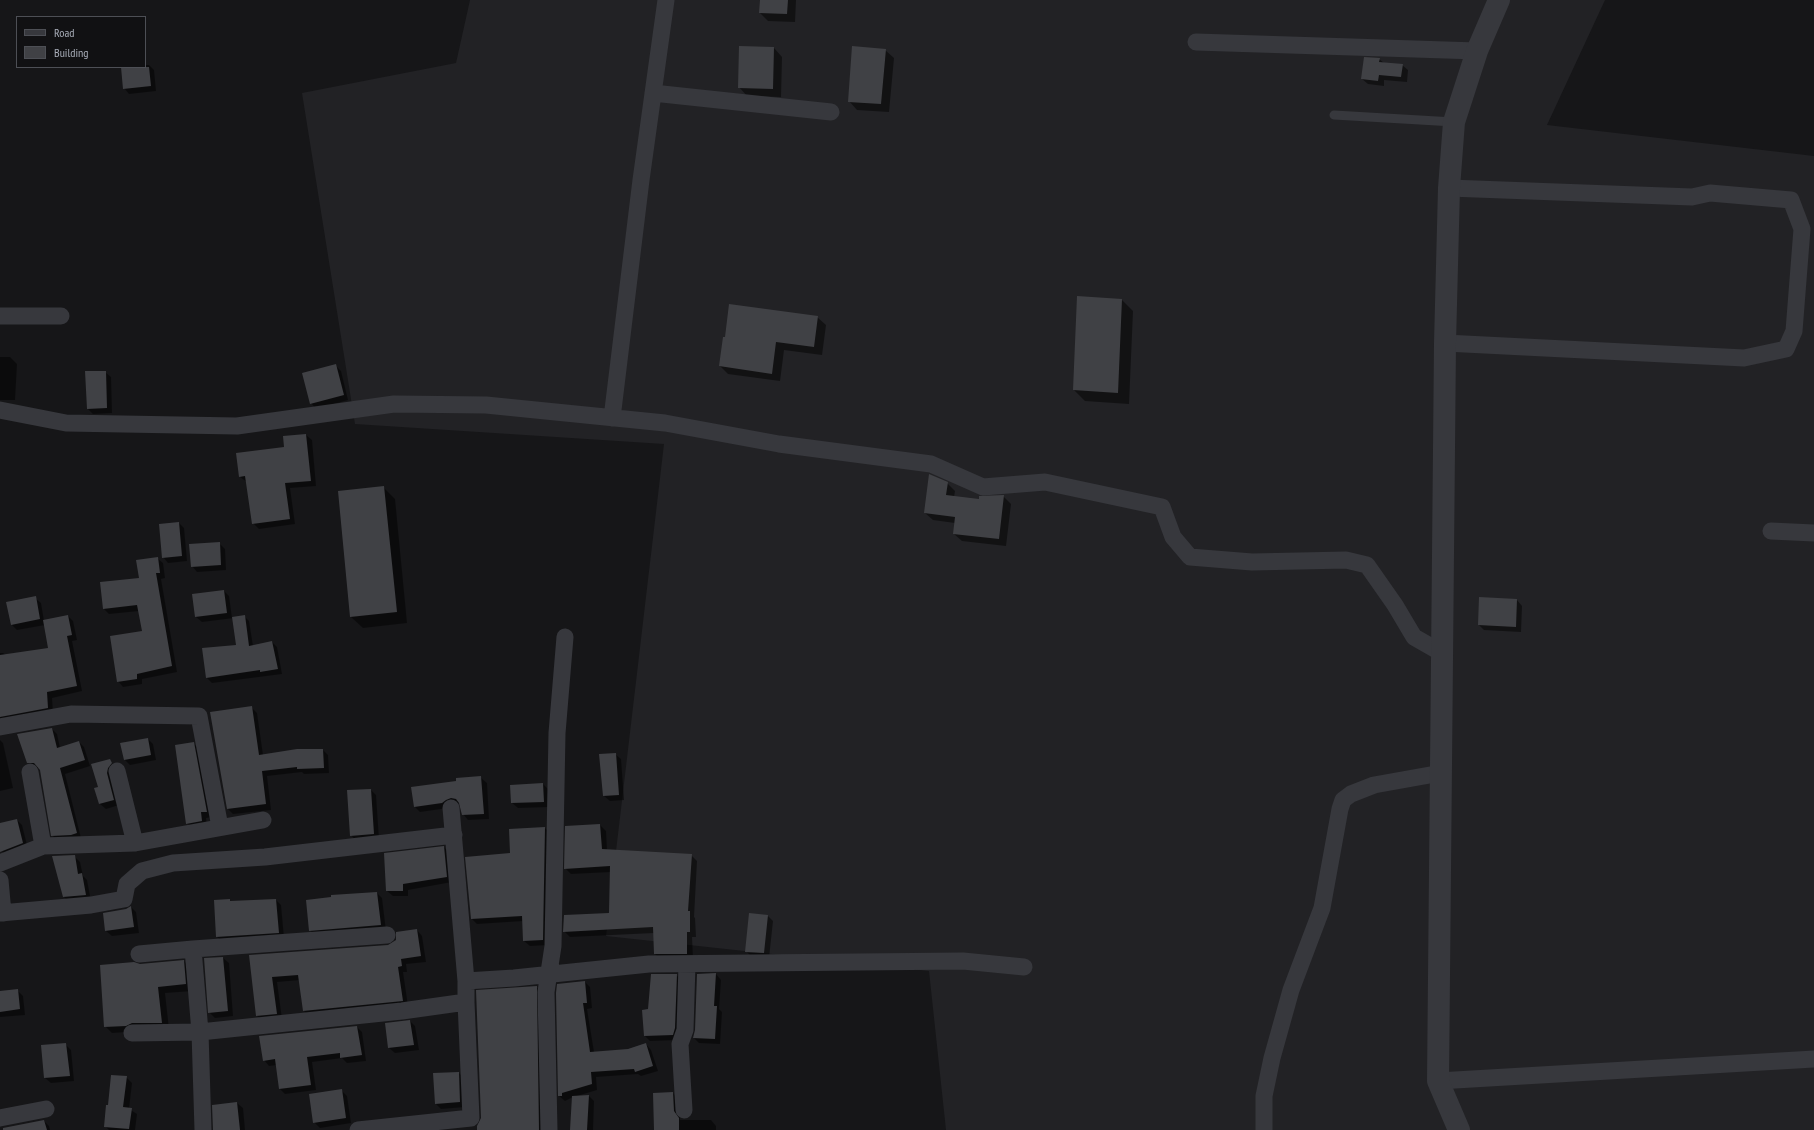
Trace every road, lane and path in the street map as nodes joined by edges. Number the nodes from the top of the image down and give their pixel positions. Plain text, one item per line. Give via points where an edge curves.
1 (666, 0) edge
2 (1499, 0) edge
3 (1196, 42) dead end
4 (1477, 51) junction
5 (653, 93) junction
6 (831, 112) dead end
7 (1334, 115) dead end
8 (1454, 122) junction
9 (1449, 188) junction
10 (0, 316) edge
11 (61, 316) dead end
12 (1445, 343) junction
13 (0, 410) edge
14 (612, 418) junction
15 (1771, 531) dead end
16 (1814, 533) edge
17 (565, 637) dead end
18 (1442, 653) junction
19 (0, 727) edge
20 (117, 771) dead end
21 (30, 772) dead end
22 (1441, 773) junction
23 (451, 808) dead end
24 (263, 820) dead end
25 (220, 827) junction
26 (454, 835) junction
27 (135, 843) junction
28 (43, 846) junction
29 (0, 863) edge
30 (0, 880) edge
31 (2, 913) edge
32 (387, 935) dead end
33 (193, 949) junction
34 (139, 954) dead end
35 (686, 964) junction
36 (1024, 966) dead end
37 (548, 975) junction
38 (466, 981) junction
39 (466, 1002) junction
40 (200, 1032) junction
41 (132, 1033) dead end
42 (1814, 1059) edge
43 (1438, 1081) junction
44 (46, 1109) dead end
45 (684, 1110) dead end
46 (0, 1118) edge
47 (472, 1124) edge
48 (379, 1129) edge
49 (203, 1130) edge
50 (358, 1130) edge
51 (549, 1130) edge
52 (1264, 1130) edge
53 (1459, 1130) edge

1 - 5 street
2 - 4 street
3 - 4 street
4 - 8 street
5 - 6 street
5 - 14 street
7 - 8 lane
8 - 9 street
9 - 12 street
9 - 12 street via 1692,197 1710,193 1791,200 1802,229 1794,331 1786,349 1744,358
10 - 11 street
12 - 18 street
13 - 14 street via 66,422 237,426 394,404 486,405
14 - 18 street via 665,423 779,444 931,464 983,487 1044,482 1162,506 1173,537 1190,557 1252,562 1346,560 1367,565 1414,637
15 - 16 street
17 - 37 street via 557,733 553,946
18 - 22 street
19 - 25 street via 71,714 199,716
20 - 27 street
21 - 28 street
22 - 43 street
22 - 52 street via 1374,785 1343,800 1322,908 1291,990 1272,1058 1264,1096
23 - 26 street
24 - 25 street
25 - 27 street
26 - 31 street via 265,857 173,863 142,871 127,884 124,899 91,905
26 - 38 street
27 - 28 street
28 - 29 street
30 - 31 street
32 - 33 street
33 - 34 street
33 - 40 street
35 - 36 street via 963,961
35 - 37 street via 649,964
35 - 45 street via 685,1030 680,1044
37 - 38 street
37 - 51 street via 546,992
38 - 39 street
39 - 40 street
39 - 47 street
40 - 41 street
40 - 49 street
42 - 43 street
43 - 53 street
44 - 46 street
47 - 48 street
48 - 50 street

